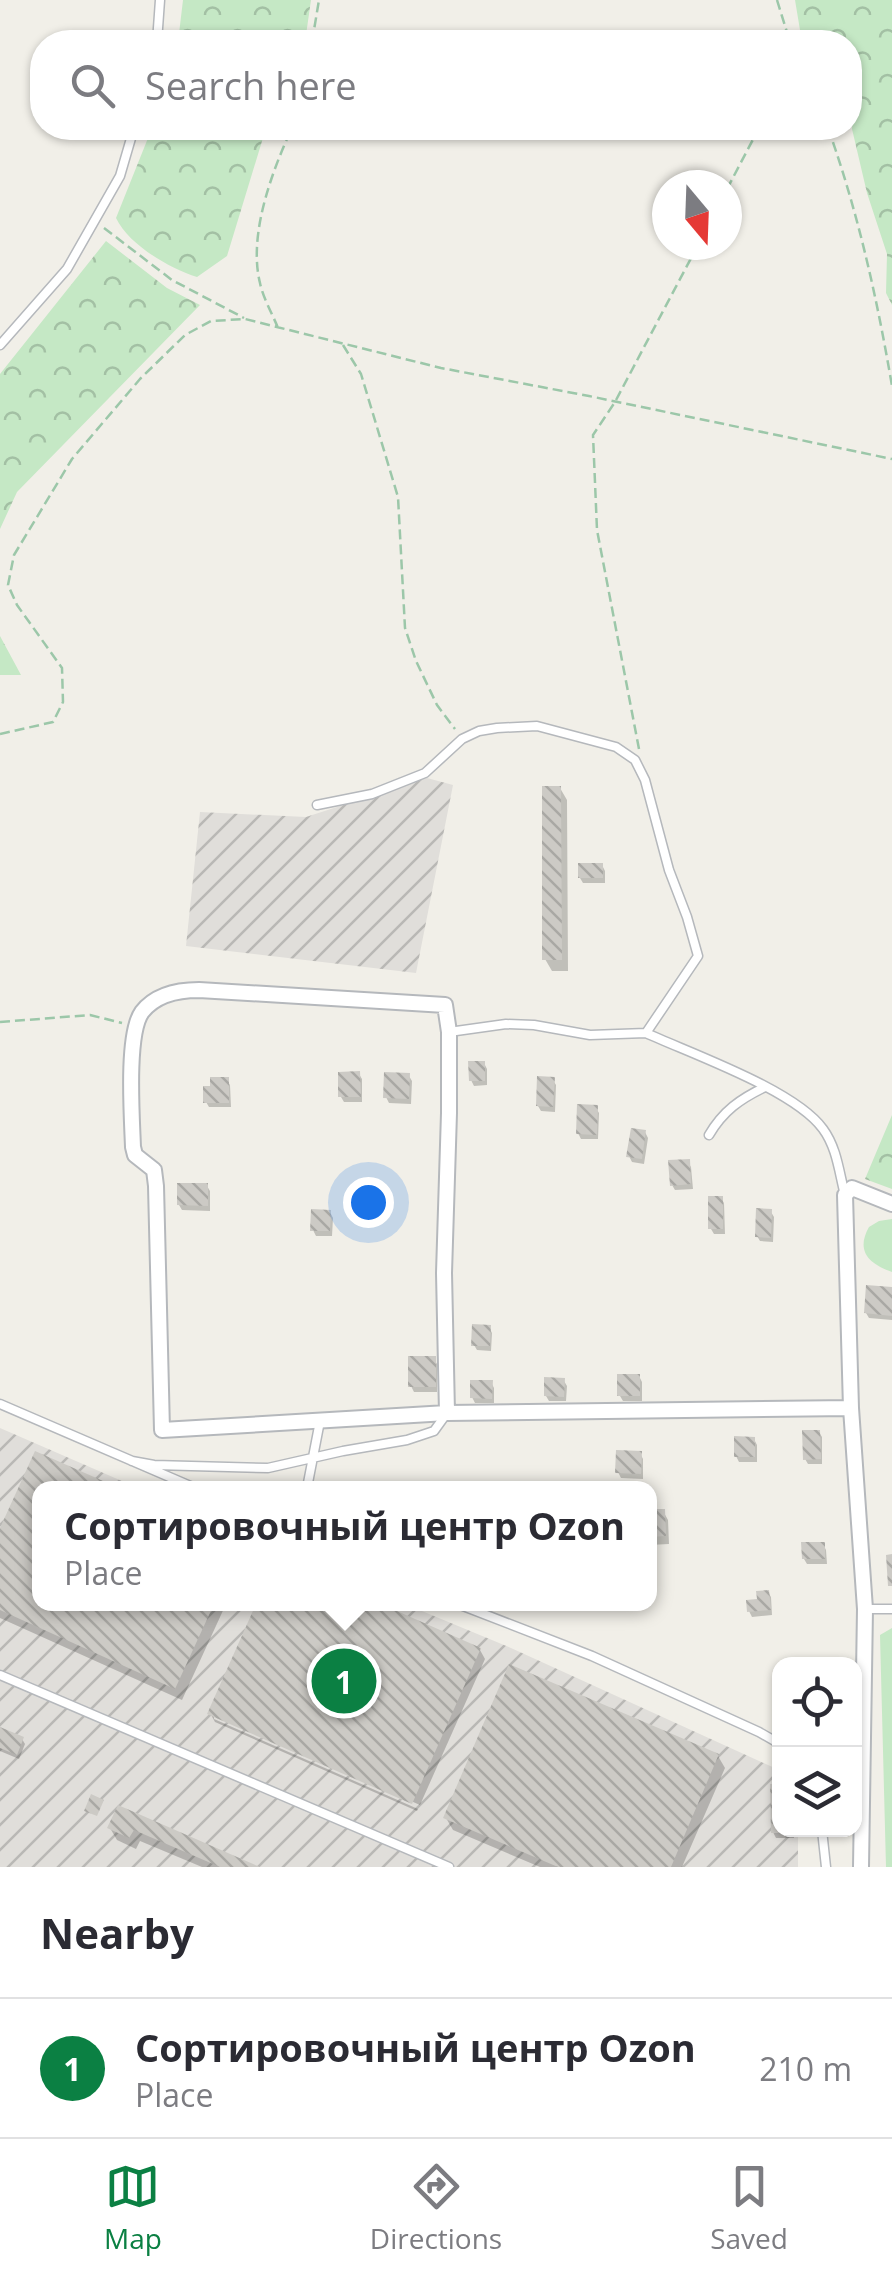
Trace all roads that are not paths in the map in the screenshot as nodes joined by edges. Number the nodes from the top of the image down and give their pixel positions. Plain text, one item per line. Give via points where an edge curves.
1 (160, 0) edge
2 (158, 30) edge
3 (130, 140) edge
4 (0, 345) edge
5 (316, 805) dead end
6 (449, 1032) junction
7 (646, 1033) junction
8 (765, 1086) junction
9 (709, 1135) dead end
10 (845, 1195) junction
11 (892, 1204) edge
12 (0, 1404) edge
13 (851, 1408) junction
14 (447, 1414) junction
15 (320, 1421) junction
16 (314, 1458) junction
17 (132, 1462) junction
18 (178, 1481) edge
19 (309, 1481) edge
20 (864, 1609) junction
21 (892, 1609) edge
22 (476, 1611) edge
23 (0, 1675) edge
24 (772, 1740) edge
25 (823, 1837) edge
26 (449, 1867) edge
27 (826, 1867) edge
28 (862, 1867) edge

1 - 2 lane
3 - 4 lane via 120,176 67,268
5 - 7 lane via 372,794 425,773 462,738 497,728 538,726 616,747 635,760 698,956
6 - 7 lane via 506,1024
6 - 14 street
6 - 15 street via 445,1005 199,990 160,997 135,1026 133,1146 154,1170 156,1186 162,1430
7 - 8 lane
8 - 9 lane via 720,1116
8 - 10 lane via 822,1126
10 - 11 street via 852,1188
10 - 13 street
12 - 17 lane
13 - 14 street
13 - 20 street
14 - 15 street
14 - 16 lane via 434,1430 407,1440
15 - 16 lane
16 - 17 lane via 268,1468
16 - 19 lane
17 - 18 lane
20 - 21 lane
20 - 28 street
22 - 24 lane
23 - 26 lane
25 - 27 lane

